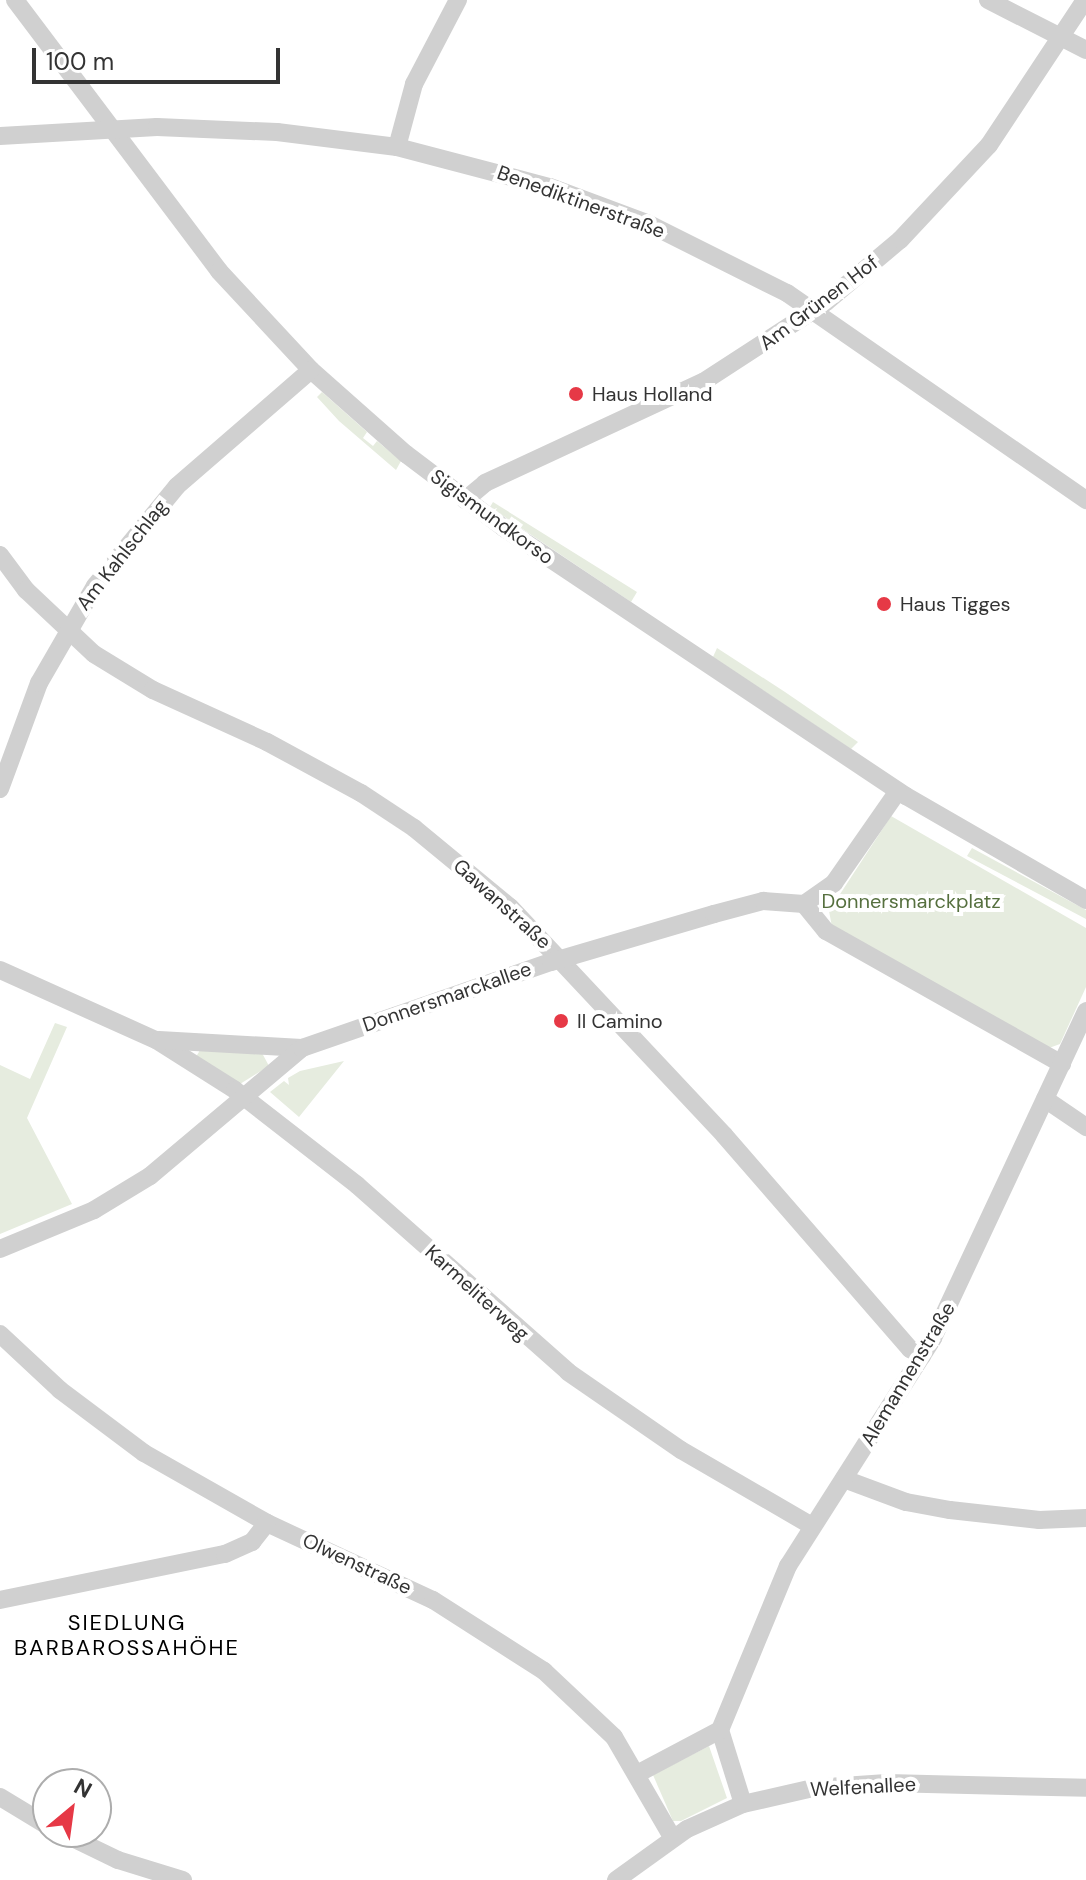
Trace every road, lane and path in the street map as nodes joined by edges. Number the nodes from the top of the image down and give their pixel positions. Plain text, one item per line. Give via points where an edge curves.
1 (15, 0) edge
2 (458, 0) edge
3 (988, 0) edge
4 (1085, 0) edge
5 (1064, 39) junction
6 (1086, 50) edge
7 (110, 129) junction
8 (0, 136) edge
9 (397, 147) junction
10 (815, 311) junction
11 (311, 370) junction
12 (465, 500) junction
13 (1086, 500) edge
14 (0, 555) edge
15 (66, 630) junction
16 (0, 789) edge
17 (898, 791) junction
18 (1086, 900) edge
19 (804, 904) junction
20 (561, 958) junction
21 (0, 970) edge
22 (1086, 1011) edge
23 (156, 1040) junction
24 (302, 1048) junction
25 (1062, 1064) junction
26 (246, 1097) junction
27 (1045, 1099) junction
28 (1086, 1127) edge
29 (0, 1249) edge
30 (0, 1334) edge
31 (922, 1356) junction
32 (844, 1479) junction
33 (1086, 1518) edge
34 (267, 1523) junction
35 (812, 1526) junction
36 (0, 1600) edge
37 (720, 1730) junction
38 (637, 1774) junction
39 (1086, 1788) edge
40 (0, 1797) edge
41 (743, 1804) junction
42 (32, 1816) edge
43 (672, 1837) junction
44 (93, 1848) edge
45 (183, 1880) edge
46 (616, 1880) edge

1 - 7 street, Sigismundkorso
2 - 9 street via 414,84
3 - 5 street
4 - 5 street, Am Grünen Hof
5 - 6 street
5 - 10 street, Am Grünen Hof via 989,145 946,194
7 - 8 street, Benediktinerstraße
7 - 9 street, Benediktinerstraße via 246,130
7 - 11 street, Sigismundkorso via 201,250
9 - 10 street, Benediktinerstraße via 522,178 647,223
10 - 12 street, Am Grünen Hof via 703,382 485,483
10 - 13 street, Benediktinerstraße
11 - 12 street, Sigismundkorso
11 - 15 street, Am Kahlschlag via 177,486 116,557
12 - 17 street, Sigismundkorso
14 - 15 street, Gawanstraße
15 - 16 street, Am Kahlschlag via 19,731
15 - 20 street, Gawanstraße via 133,679 307,762 414,828 510,907
17 - 18 street, Sigismundkorso
17 - 19 street via 834,883
19 - 20 street, Donnersmarckallee via 763,901
19 - 25 street via 826,931
20 - 24 street, Donnersmarckallee
20 - 31 street, Gawanstraße via 910,1349
21 - 23 street, Karmeliterweg
22 - 25 street, Alemannenstraße
23 - 24 street, Karmeliterweg
23 - 26 street, Karmeliterweg
24 - 26 street, Donnersmarckallee
25 - 27 street, Alemannenstraße
26 - 29 street, Donnersmarckallee via 188,1148 115,1198
26 - 35 street, Karmeliterweg via 357,1185 568,1372 681,1450
27 - 28 street
27 - 31 street, Alemannenstraße via 975,1255
30 - 34 street, Olwenstraße via 107,1427
31 - 32 street, Alemannenstraße
32 - 33 street via 906,1502 950,1510 1039,1520
32 - 35 street, Alemannenstraße
34 - 36 street via 252,1542 225,1554
34 - 38 street, Olwenstraße via 395,1580 521,1654 600,1720
35 - 37 street, Alemannenstraße via 772,1598
37 - 38 street
37 - 41 street
38 - 43 street, Olwenstraße
39 - 41 street, Welfenallee via 841,1785
40 - 42 street
41 - 43 street, Welfenallee
43 - 46 street, Welfenallee
44 - 45 street

